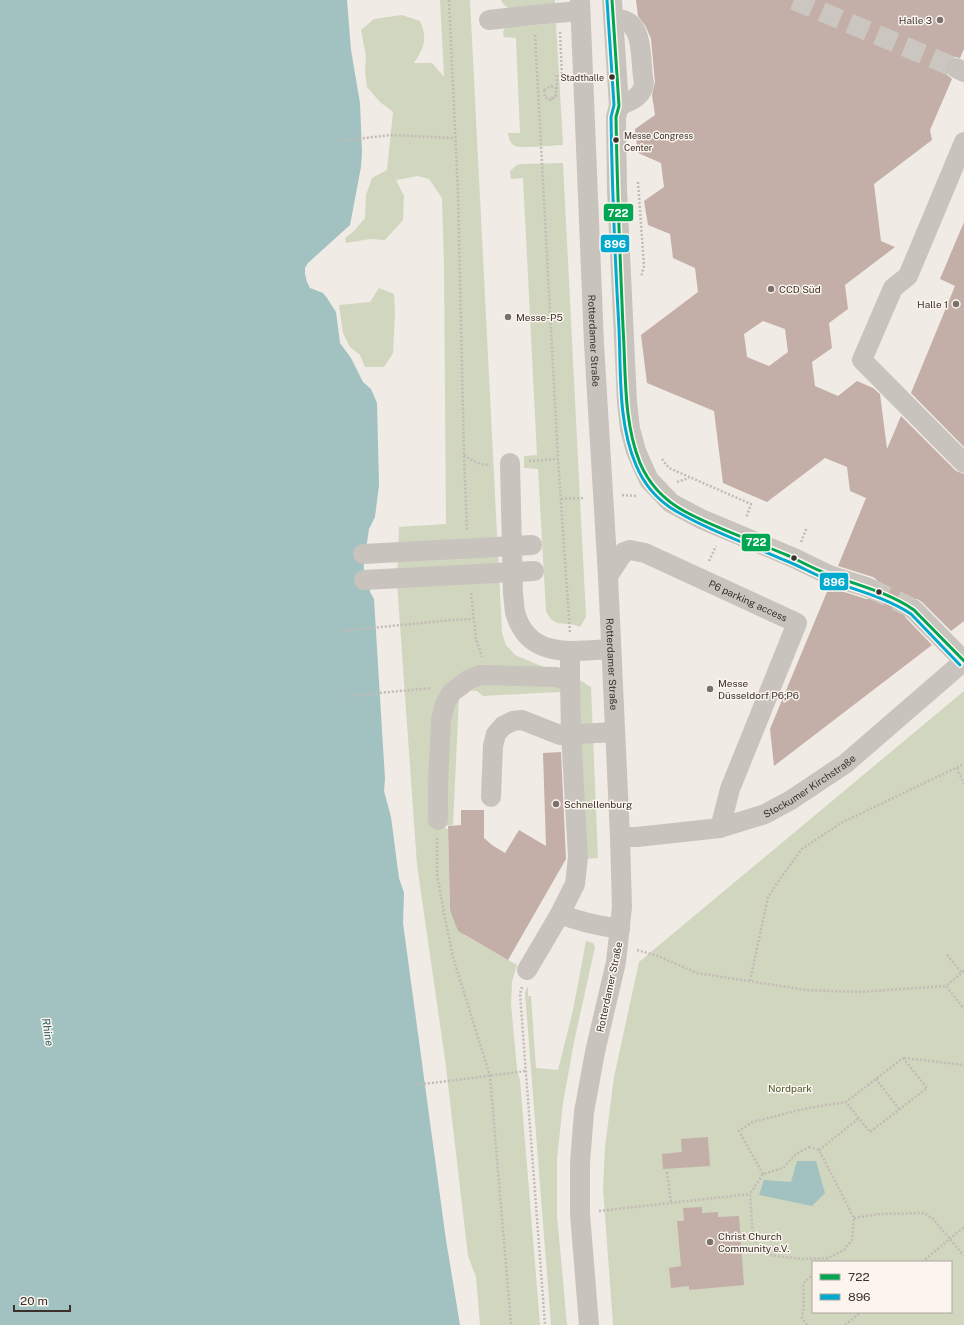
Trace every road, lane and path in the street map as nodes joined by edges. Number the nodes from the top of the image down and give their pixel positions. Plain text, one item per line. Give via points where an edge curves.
1 (449, 0) edge
2 (580, 6) edge
3 (613, 10) edge
4 (534, 14) junction
5 (489, 20) dead end
6 (557, 74) dead end
7 (549, 100) dead end
8 (618, 111) junction
9 (584, 118) junction
10 (456, 138) junction
11 (339, 141) dead end
12 (964, 142) edge
13 (638, 179) dead end
14 (640, 281) dead end
15 (659, 453) dead end
16 (510, 463) dead end
17 (964, 463) edge
18 (751, 504) dead end
19 (723, 528) junction
20 (532, 545) dead end
21 (512, 546) junction
22 (468, 548) junction
23 (364, 554) dead end
24 (534, 571) dead end
25 (512, 572) junction
26 (470, 574) junction
27 (608, 576) junction
28 (702, 579) junction
29 (364, 580) dead end
30 (869, 588) tunnel mouth
31 (914, 610) tunnel mouth
32 (473, 619) junction
33 (341, 631) dead end
34 (611, 649) junction
35 (570, 651) junction
36 (964, 661) edge
37 (488, 674) junction
38 (570, 681) junction
39 (432, 688) dead end
40 (348, 696) dead end
41 (614, 732) junction
42 (571, 734) junction
43 (964, 764) edge
44 (956, 768) junction
45 (964, 784) edge
46 (491, 797) dead end
47 (438, 820) joint
48 (720, 828) junction
49 (620, 837) junction
50 (560, 914) junction
51 (619, 938) junction
52 (947, 955) dead end
53 (527, 970) joint
54 (963, 972) edge
55 (750, 981) junction
56 (946, 986) junction
57 (964, 1009) edge
58 (903, 1058) junction
59 (964, 1065) edge
60 (526, 1071) junction
61 (490, 1076) junction
62 (876, 1079) junction
63 (416, 1085) dead end
64 (846, 1102) junction
65 (899, 1109) junction
66 (858, 1118) junction
67 (819, 1150) junction
68 (667, 1172) dead end
69 (763, 1174) junction
70 (750, 1194) junction
71 (671, 1203) junction
72 (580, 1214) junction
73 (854, 1218) junction
74 (964, 1227) edge
75 (950, 1239) junction
76 (964, 1256) edge
77 (828, 1258) junction
78 (825, 1261) edge
79 (923, 1261) edge
80 (812, 1275) edge
81 (860, 1313) edge
82 (511, 1325) edge
83 (545, 1325) edge
84 (589, 1325) edge
85 (807, 1325) edge
86 (846, 1325) edge

1 - 10 path
2 - 4 street
2 - 9 street, Rotterdamer Straße
3 - 8 street
4 - 5 street
4 - 35 path
6 - 7 path, bridge via 557,96 551,100 545,97 544,90 551,86 556,88 556,96
8 - 9 street
8 - 19 street via 617,190 630,429 636,451 650,480 671,503
9 - 27 street, Rotterdamer Straße
10 - 11 path via 391,135
10 - 22 path
12 - 17 street via 908,276 893,288 862,360
13 - 14 path via 644,266
15 - 18 path via 669,468
16 - 21 street
19 - 28 path
19 - 30 street via 829,575
20 - 21 street
21 - 22 street
21 - 25 street
22 - 23 street
24 - 25 street
25 - 26 street
25 - 35 street via 515,612 521,627 531,640 544,648
26 - 29 street
26 - 32 path
27 - 28 street, P6 parking access via 624,552 630,550 645,553
27 - 34 street, Rotterdamer Straße
28 - 48 street, P6 parking access via 797,623 730,789
31 - 36 street
32 - 33 path
32 - 37 path via 476,639
34 - 35 street
34 - 41 street, Rotterdamer Straße
35 - 38 street
36 - 48 street, Stockumer Kirchstraße via 845,764 809,789 765,814
37 - 38 street via 556,677
37 - 47 street via 468,680 451,693 445,704 441,728
38 - 42 street
39 - 40 path
41 - 42 street
41 - 49 street, Rotterdamer Straße
42 - 46 street via 560,735 522,720 503,726 496,734 493,746
42 - 50 street via 578,858 574,884
43 - 44 path
44 - 45 path
44 - 55 path via 840,823 802,849 768,897
47 - 61 path via 437,874 445,918 453,957
48 - 49 street, Stockumer Kirchstraße
49 - 51 street, Rotterdamer Straße via 622,907
50 - 51 street via 597,926
50 - 53 street
51 - 55 path via 640,950 697,973
51 - 72 street, Rotterdamer Straße via 610,993 595,1052 584,1112
52 - 54 path
53 - 60 path via 520,994
54 - 56 path
55 - 56 path via 806,990 858,992
56 - 57 path
58 - 59 path
58 - 62 path
58 - 65 path via 927,1088
60 - 61 path
60 - 83 path
61 - 63 path
61 - 82 path
62 - 64 path
62 - 65 path
64 - 66 path
64 - 69 path via 808,1108 752,1122 739,1131
65 - 66 path via 870,1132
66 - 67 path
67 - 69 path via 809,1147 796,1154 783,1168
67 - 73 path
68 - 71 path
69 - 70 path
70 - 71 path
70 - 77 path via 753,1239 769,1255
71 - 72 path
72 - 84 street, Rotterdamer Straße
73 - 75 path via 880,1214 924,1213 933,1219
73 - 77 path via 852,1240 844,1250
74 - 75 path
75 - 76 path
75 - 79 path
77 - 78 path
80 - 85 path via 804,1284 802,1318
81 - 86 path

